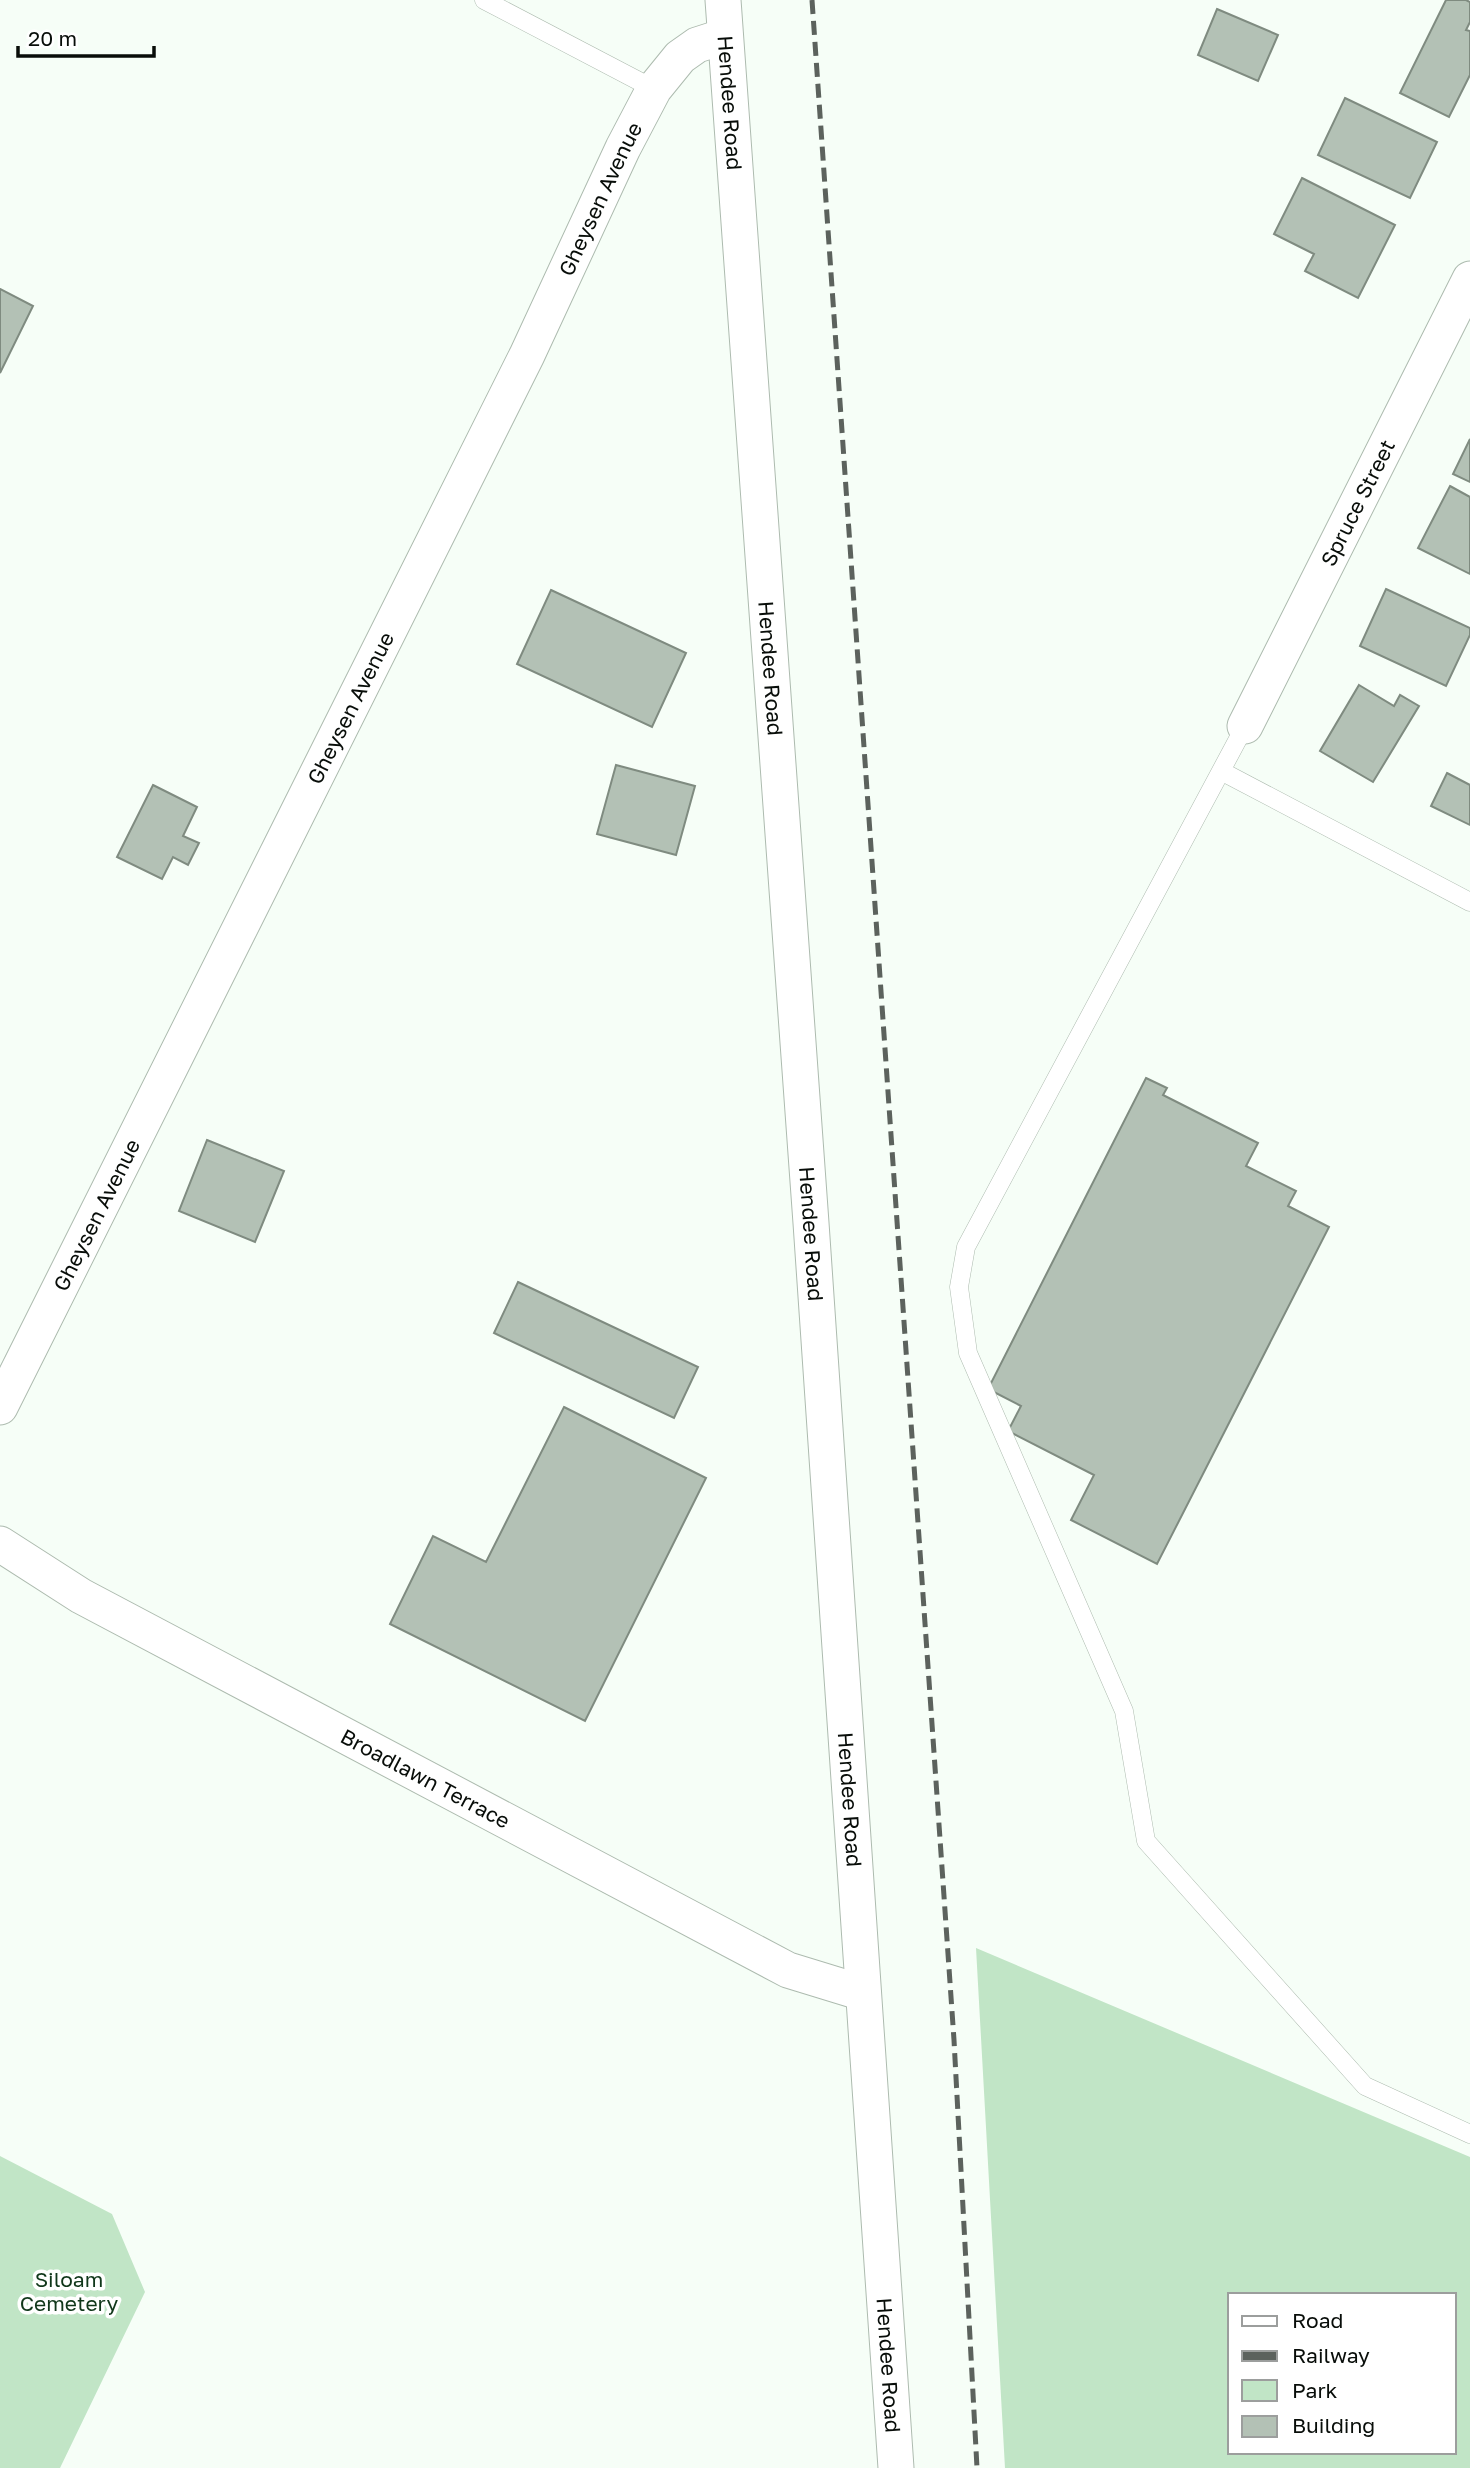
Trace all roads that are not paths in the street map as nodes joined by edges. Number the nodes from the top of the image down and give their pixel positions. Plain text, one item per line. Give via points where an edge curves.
1 (484, 0) edge
2 (723, 0) edge
3 (725, 36) junction
4 (654, 89) junction
5 (1470, 279) edge
6 (1245, 726) joint
7 (1221, 771) junction
8 (1470, 902) edge
9 (0, 1407) edge
10 (0, 1544) edge
11 (863, 1993) junction
12 (1470, 2134) edge
13 (896, 2468) edge

1 - 4 lane
2 - 3 street, Hendee Road
3 - 4 street, Gheysen Avenue via 680,57
3 - 11 street, Hendee Road
4 - 9 street, Gheysen Avenue via 527,355
5 - 6 street, Spruce Street
6 - 7 lane
7 - 8 lane
7 - 12 lane via 967,1247 959,1287 968,1353 1124,1711 1146,1841 1365,2085
10 - 11 street, Broadlawn Terrace via 81,1596 788,1970
11 - 13 street, Hendee Road

